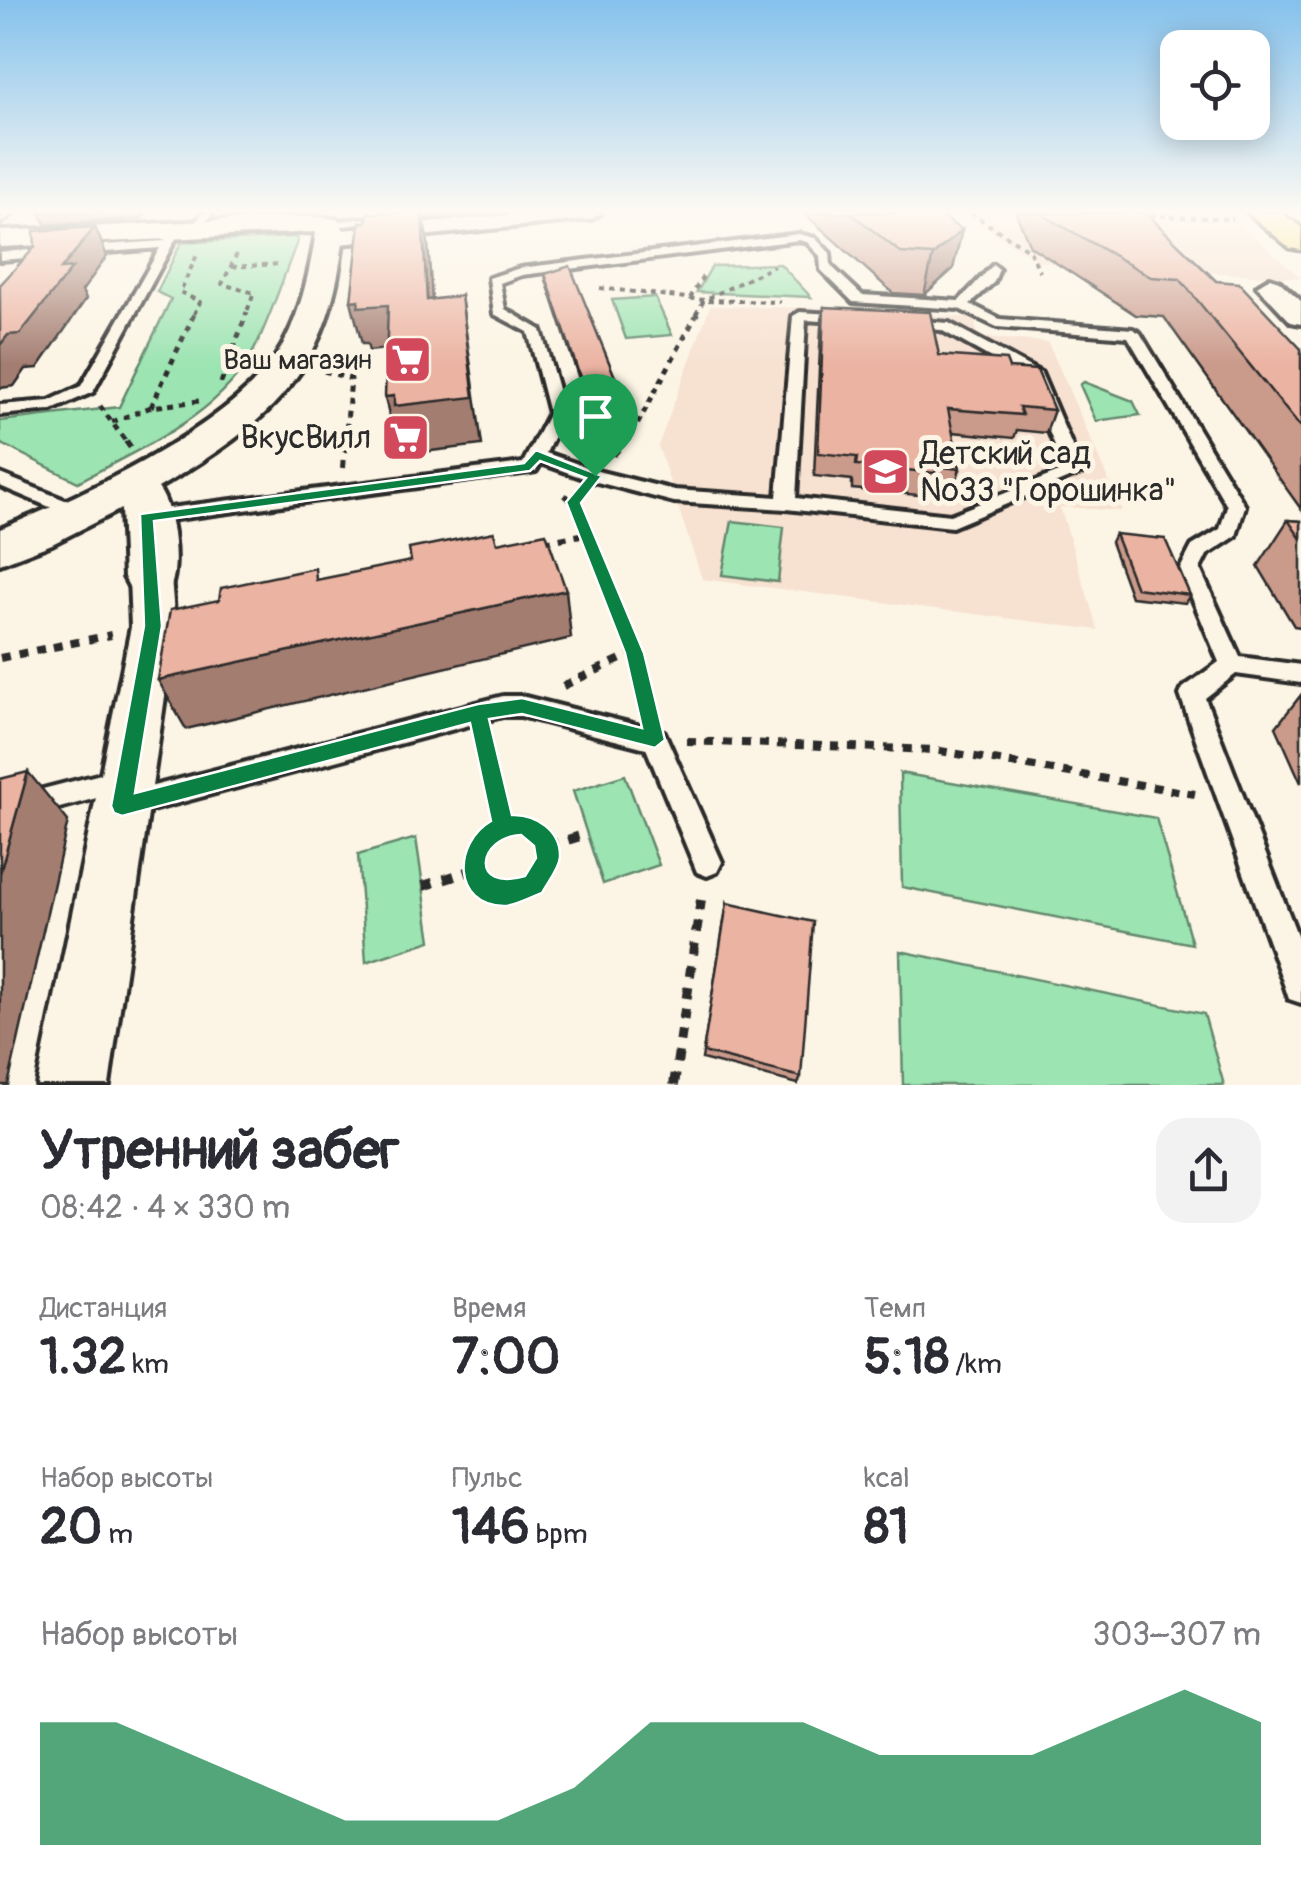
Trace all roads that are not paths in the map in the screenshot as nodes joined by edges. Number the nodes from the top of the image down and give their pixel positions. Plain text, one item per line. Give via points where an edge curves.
1 (171, 264) edge
2 (320, 264) edge
3 (587, 264) edge
4 (825, 264) edge
5 (994, 269) dead end
6 (1270, 286) dead end
7 (962, 305) junction
8 (1301, 316) edge
9 (997, 322) junction
10 (990, 351) junction
11 (0, 410) edge
12 (533, 461) junction
13 (0, 480) edge
14 (137, 486) junction
15 (786, 503) junction
16 (78, 512) junction
17 (0, 548) edge
18 (152, 602) joint
19 (1232, 665) junction
20 (1301, 674) edge
21 (124, 793) junction
22 (0, 812) edge
23 (707, 862) road end
24 (1301, 987) edge
25 (73, 1085) edge

1 - 11 lane via 87,389 52,405
2 - 14 street via 303,337 289,364 244,409
3 - 12 lane via 493,281 499,310 534,330 557,413
4 - 7 lane via 858,298
5 - 7 lane
6 - 8 street
7 - 9 lane
9 - 10 lane via 1004,346
9 - 19 lane via 1133,333 1236,506 1229,532 1199,551 1190,569
10 - 15 lane via 944,326 800,316
10 - 15 lane via 1036,376 1074,472 952,522
12 - 14 lane via 340,490
12 - 15 lane via 674,496
13 - 16 lane
14 - 16 street
14 - 18 street
16 - 17 street
18 - 21 street
19 - 20 lane
19 - 24 lane via 1192,695
21 - 22 lane
21 - 23 lane via 522,706 655,740
21 - 25 street

